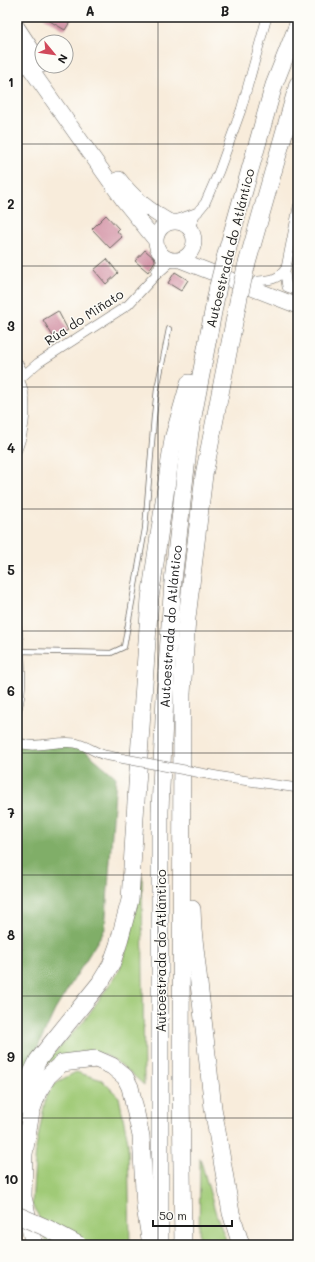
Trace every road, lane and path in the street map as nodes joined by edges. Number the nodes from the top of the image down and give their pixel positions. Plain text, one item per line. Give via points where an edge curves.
1 (266, 17) edge
2 (298, 24) edge
3 (17, 28) edge
4 (17, 35) edge
5 (17, 50) edge
6 (33, 52) joint
7 (47, 74) edge
8 (298, 84) edge
9 (298, 207) edge
10 (198, 212) junction
11 (171, 222) junction
12 (190, 228) junction
13 (295, 235) edge
14 (193, 248) junction
15 (168, 254) junction
16 (286, 268) junction
17 (261, 281) junction
18 (287, 287) junction
19 (217, 289) junction
20 (298, 291) edge
21 (298, 298) edge
22 (298, 306) edge
23 (169, 330) dead end
24 (17, 362) edge
25 (20, 378) edge
26 (17, 418) edge
27 (21, 434) junction
28 (17, 450) edge
29 (196, 539) junction
30 (17, 628) edge
31 (19, 651) junction
32 (19, 670) edge
33 (17, 709) edge
34 (17, 742) edge
35 (298, 788) edge
36 (17, 1107) edge
37 (17, 1215) edge
38 (34, 1245) edge
39 (79, 1245) edge
40 (151, 1245) edge
41 (160, 1245) edge
42 (183, 1245) edge
43 (241, 1245) edge

1 - 10 street via 241,110 219,171 205,203
2 - 19 highway, Autoestrada do Atlántico, bridge via 274,85
3 - 6 main road
4 - 6 street
5 - 15 main road via 123,200
7 - 11 main road via 129,192 150,211
8 - 29 highway, Autoestrada do Atlántico, bridge via 239,297 204,475
9 - 13 street
10 - 11 street
10 - 12 street
11 - 12 main road via 185,224
11 - 15 main road via 158,231
12 - 14 main road via 194,237
13 - 16 street
14 - 15 main road via 190,253
14 - 17 main road via 211,262
15 - 22 main road
15 - 25 street, Rúa do Miñato via 154,277 128,305 38,362
16 - 17 street via 281,275
16 - 18 street
17 - 18 street
17 - 21 main road
18 - 20 street
19 - 36 highway via 173,439 151,591 130,900 111,965 100,983 38,1060
19 - 41 highway, Autoestrada do Atlántico via 190,432 173,581 165,696 160,811
23 - 31 lane via 157,389 146,529 124,647 110,653
24 - 25 street
25 - 27 street via 25,401
26 - 27 street
27 - 28 street
29 - 42 highway, Autoestrada do Atlántico via 182,694
29 - 43 highway via 189,723 189,830 193,930 213,1108 232,1213
30 - 31 street
31 - 32 street
32 - 33 street via 20,697
34 - 35 street, bridge via 28,745 75,743 104,755
37 - 39 highway, bridge
38 - 40 highway via 23,1197 24,1154 31,1112 38,1092 48,1076 62,1063 96,1059 112,1066 125,1077 130,1087 140,1136 145,1207

